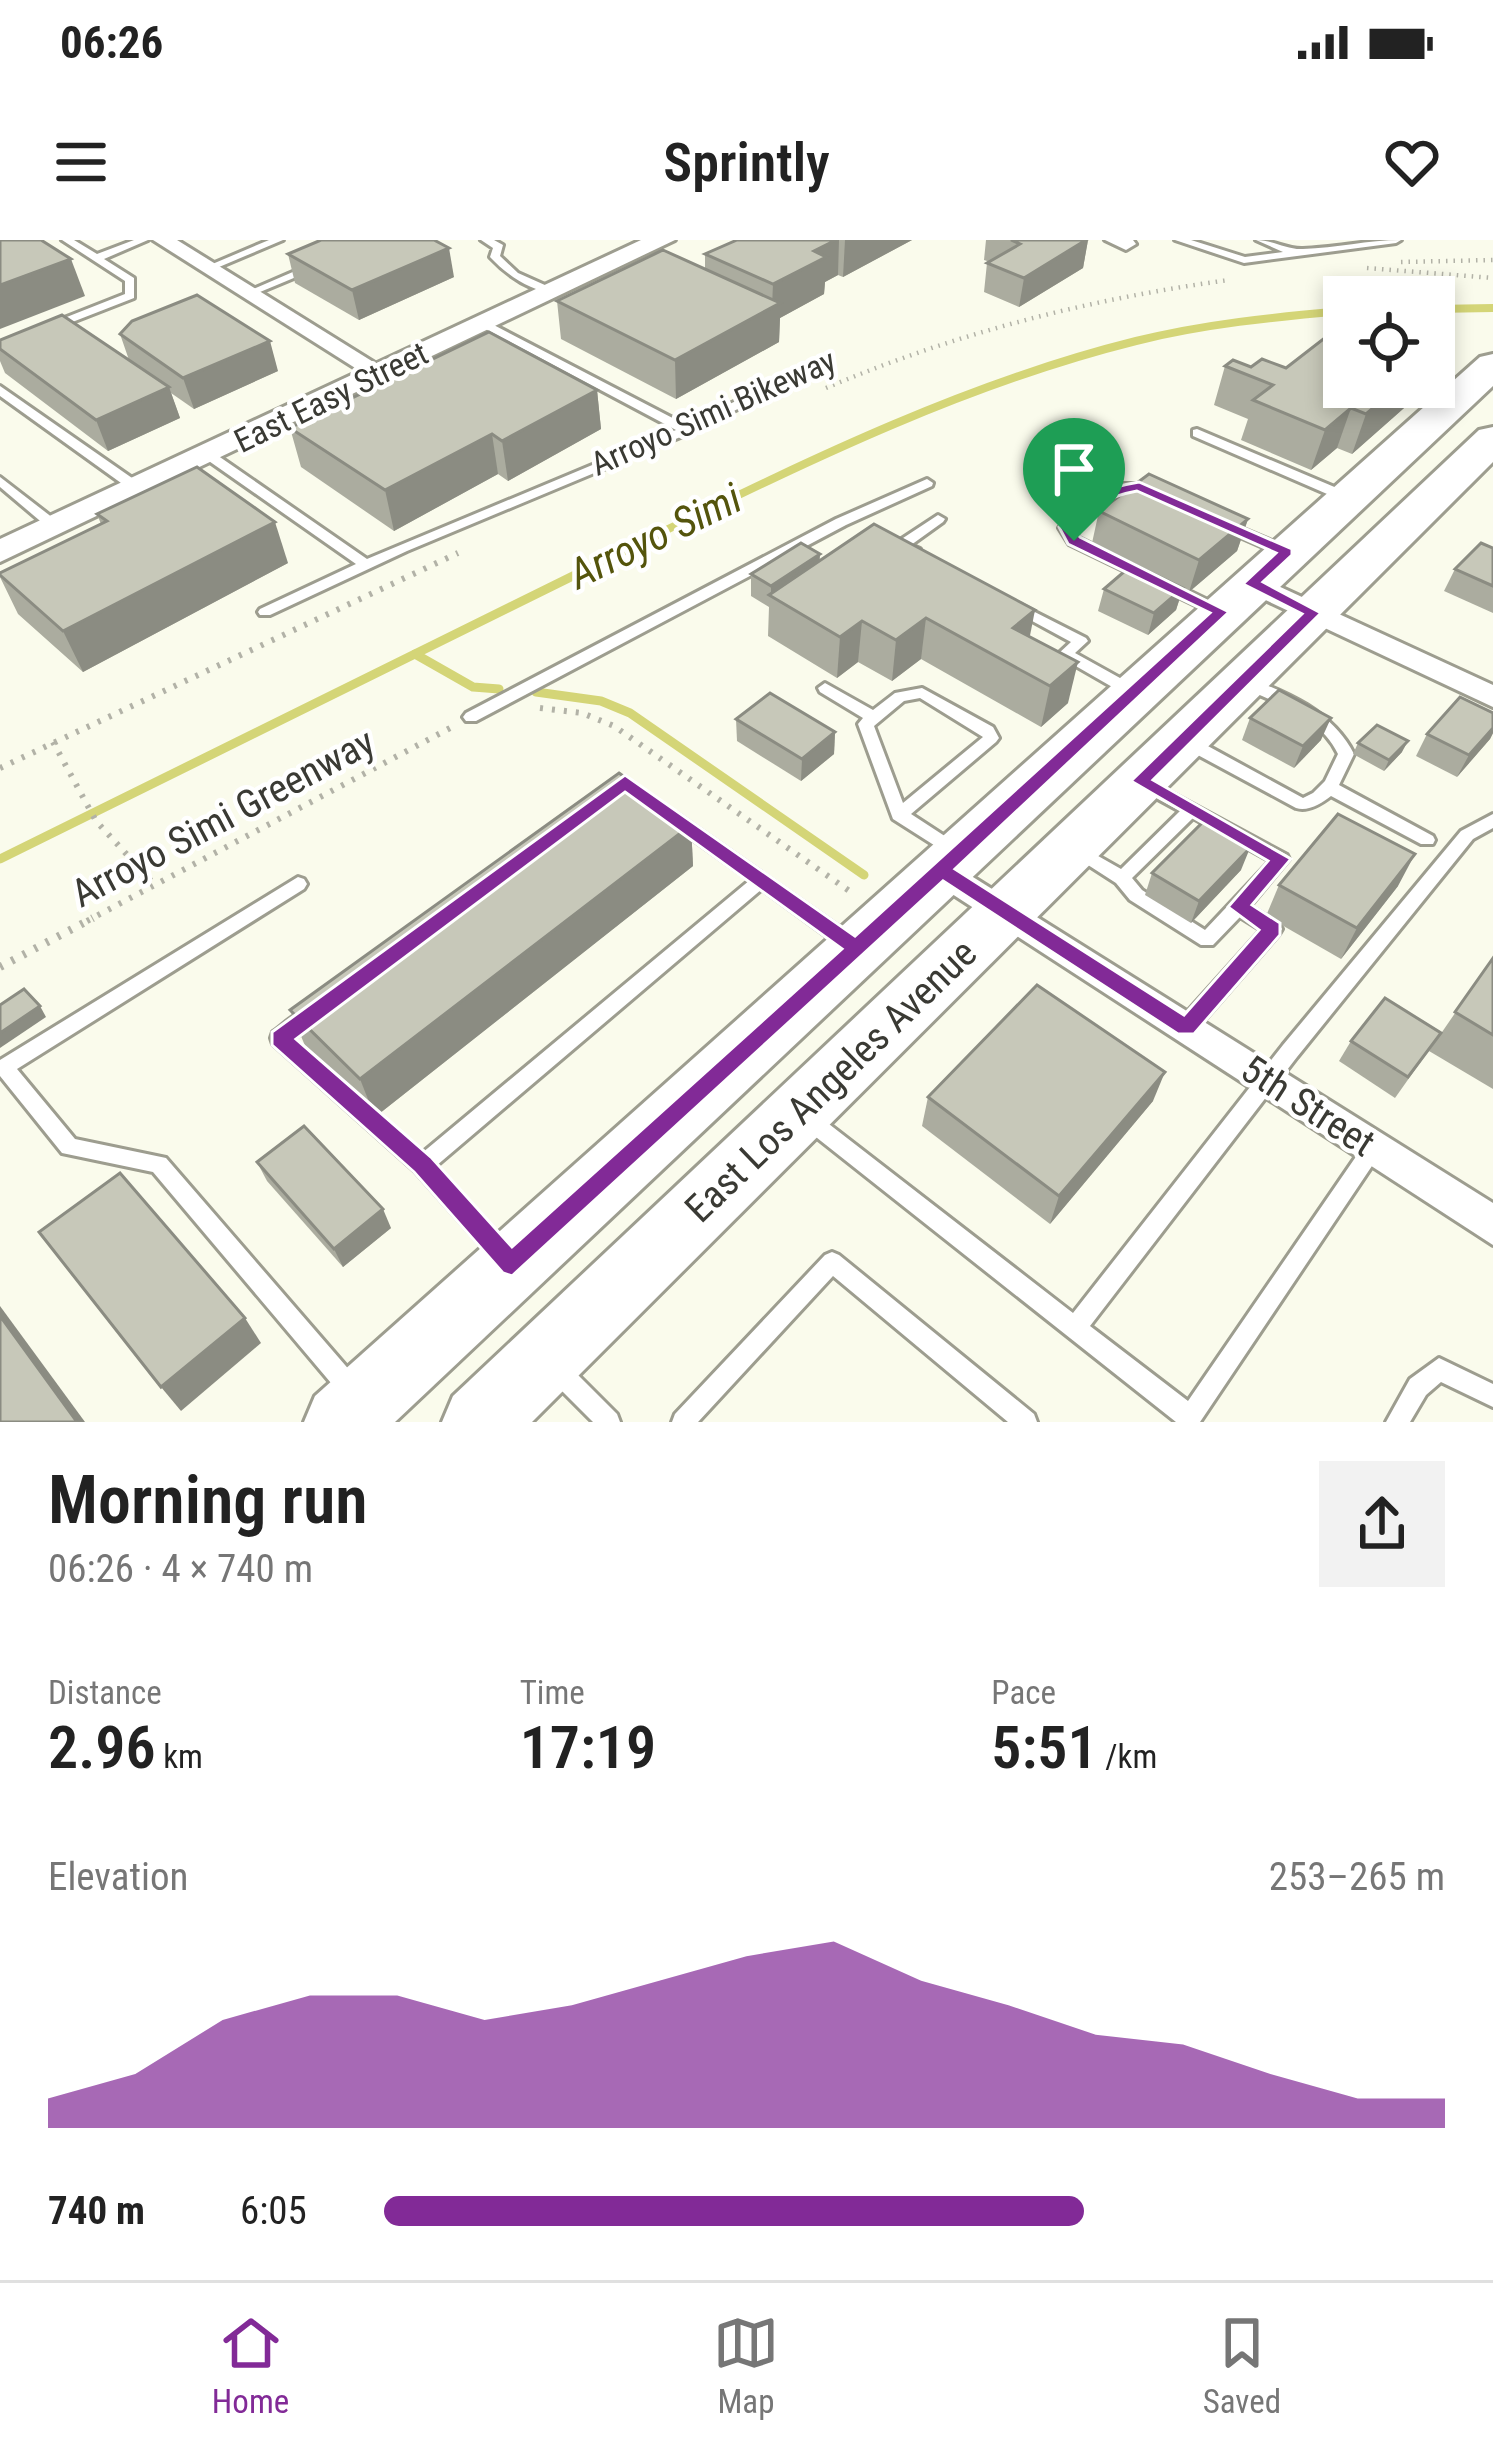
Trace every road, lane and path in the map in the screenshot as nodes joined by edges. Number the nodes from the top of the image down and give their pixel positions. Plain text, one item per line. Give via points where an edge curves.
1 (67, 240) edge
2 (143, 240) edge
3 (163, 240) edge
4 (278, 240) edge
5 (486, 240) edge
6 (1180, 240) edge
7 (1261, 240) edge
8 (1396, 240) edge
9 (642, 250) edge
10 (1300, 254) junction
11 (97, 258) junction
12 (1493, 260) edge
13 (320, 263) edge
14 (1347, 266) dead end
15 (208, 268) junction
16 (1367, 268) dead end
17 (1493, 278) edge
18 (1228, 280) dead end
19 (249, 292) junction
20 (552, 292) junction
21 (484, 324) junction
22 (43, 330) edge
23 (813, 368) dead end
24 (379, 373) junction
25 (1485, 382) edge
26 (0, 390) edge
27 (809, 395) dead end
28 (686, 430) junction
29 (1197, 434) dead end
30 (1493, 439) edge
31 (209, 456) junction
32 (0, 481) edge
33 (927, 483) dead end
34 (140, 490) junction
35 (1160, 496) edge
36 (1346, 497) junction
37 (1201, 514) edge
38 (938, 519) dead end
39 (57, 528) junction
40 (465, 550) dead end
41 (0, 552) edge
42 (922, 556) edge
43 (366, 565) junction
44 (1253, 583) junction
45 (1001, 598) edge
46 (265, 612) dead end
47 (1313, 613) junction
48 (1243, 681) junction
49 (825, 688) dead end
50 (1134, 692) junction
51 (1493, 697) edge
52 (872, 716) junction
53 (471, 717) junction
54 (1183, 739) junction
55 (53, 742) junction
56 (0, 768) edge
57 (1140, 781) junction
58 (1330, 788) junction
59 (659, 806) edge
60 (1191, 810) junction
61 (899, 815) junction
62 (1493, 820) edge
63 (1427, 840) dead end
64 (1071, 847) junction
65 (950, 862) junction
66 (1122, 878) junction
67 (763, 880) junction
68 (154, 884) junction
69 (298, 884) dead end
70 (1238, 907) junction
71 (1006, 911) junction
72 (857, 923) junction
73 (0, 967) edge
74 (337, 995) edge
75 (1186, 1028) junction
76 (1268, 1080) junction
77 (799, 1112) junction
78 (1373, 1148) junction
79 (422, 1165) junction
80 (1493, 1226) edge
81 (512, 1264) junction
82 (1076, 1328) junction
83 (545, 1358) junction
84 (1493, 1396) edge
85 (352, 1412) edge
86 (1188, 1419) edge
87 (478, 1422) edge
88 (608, 1422) edge
89 (683, 1422) edge
90 (1026, 1422) edge
91 (1397, 1422) edge

1 - 11 lane
2 - 11 lane
3 - 15 street
4 - 15 lane
5 - 20 lane via 514,274
6 - 10 lane via 1244,260
7 - 10 lane
8 - 10 lane
9 - 20 street, East Easy Street
11 - 22 lane via 130,280 130,296
12 - 14 path
13 - 19 lane
15 - 19 street
16 - 17 path
18 - 27 path, Arroyo Simi Bikeway via 1005,321
19 - 24 street
20 - 21 street, East Easy Street
21 - 24 street, East Easy Street
21 - 28 lane
23 - 28 lane
24 - 31 street, East Easy Street
25 - 36 main road, East Los Angeles Avenue
26 - 34 lane
28 - 43 lane
29 - 36 lane
30 - 47 main road, East Los Angeles Avenue
31 - 34 street, East Easy Street
31 - 43 lane
32 - 39 lane
33 - 53 lane
34 - 39 street, East Easy Street
35 - 44 lane via 1119,487 1066,527 1074,541
36 - 44 main road, East Los Angeles Avenue
37 - 44 lane
38 - 42 lane via 902,545
39 - 41 street, East Easy Street
40 - 55 path
43 - 46 lane
44 - 47 street
44 - 50 main road, East Los Angeles Avenue
45 - 50 lane via 1081,641 1065,654
47 - 48 main road, East Los Angeles Avenue
47 - 51 street
48 - 54 main road, East Los Angeles Avenue
48 - 58 lane via 1340,736 1346,754
49 - 52 lane
50 - 65 main road, East Los Angeles Avenue
52 - 61 lane via 866,724
52 - 61 lane via 922,693 991,738
53 - 68 path, Arroyo Simi Greenway
53 - 72 path, Arroyo Simi Greenway via 536,707 614,726
54 - 57 main road, East Los Angeles Avenue
54 - 58 lane via 1302,804
55 - 56 path
55 - 68 path via 96,820
57 - 60 lane
57 - 64 main road, East Los Angeles Avenue
58 - 63 lane
59 - 67 lane
60 - 66 lane
60 - 70 lane via 1281,859
61 - 65 lane
62 - 76 lane via 1467,835
64 - 66 lane
64 - 71 main road, East Los Angeles Avenue
65 - 71 street, 5th Street
65 - 72 main road, East Los Angeles Avenue
66 - 70 lane via 1136,896 1208,940
67 - 72 lane
67 - 79 lane
68 - 73 path, Arroyo Simi Greenway
69 - 85 lane via 4,1067 68,1147 160,1164
70 - 75 lane via 1273,929
71 - 75 street, 5th Street
71 - 77 main road, East Los Angeles Avenue
72 - 81 main road, East Los Angeles Avenue
74 - 79 lane via 280,1038
75 - 76 street, 5th Street
76 - 78 street, 5th Street
76 - 82 lane
77 - 82 lane
77 - 83 main road, East Los Angeles Avenue
78 - 80 street, 5th Street
78 - 86 lane
79 - 81 lane
81 - 85 main road, East Los Angeles Avenue
82 - 86 lane
83 - 87 main road, East Los Angeles Avenue
83 - 88 lane
84 - 91 lane via 1439,1369
89 - 90 lane via 832,1262

